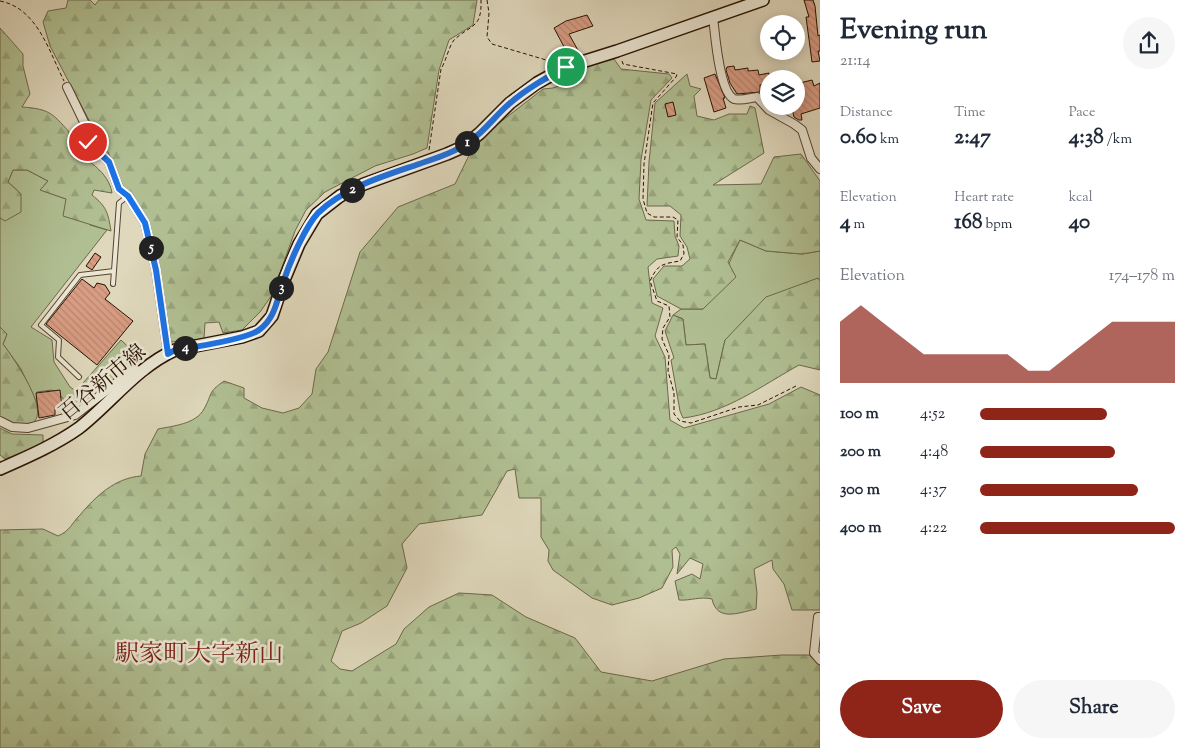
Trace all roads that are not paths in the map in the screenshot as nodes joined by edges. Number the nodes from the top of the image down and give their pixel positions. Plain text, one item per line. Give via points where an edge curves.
1 (764, 0) edge
2 (713, 18) junction
3 (67, 88) road end
4 (820, 169) edge
5 (128, 196) junction
6 (114, 271) junction
7 (114, 284) dead end
8 (168, 354) junction
9 (144, 371) junction
10 (79, 377) dead end
11 (0, 421) edge
12 (0, 469) edge
13 (820, 617) edge
14 (820, 660) edge

1 - 2 main road, 百谷新市線
2 - 4 street via 718,63 728,95 735,100 757,98 769,110 802,130 811,158
2 - 8 main road, 百谷新市線 via 561,70 510,103 462,147 340,196 317,214 299,244 272,316 259,331
3 - 5 street via 84,122 88,142 109,162 119,189
5 - 6 lane via 118,203
5 - 8 street via 145,223 156,270
6 - 7 lane
6 - 10 lane via 80,275 41,324 59,340 58,357
8 - 9 main road, 百谷新市線
9 - 11 street via 133,370 75,415 28,428 12,427
9 - 12 main road, 百谷新市線 via 60,441
13 - 14 street via 814,653

